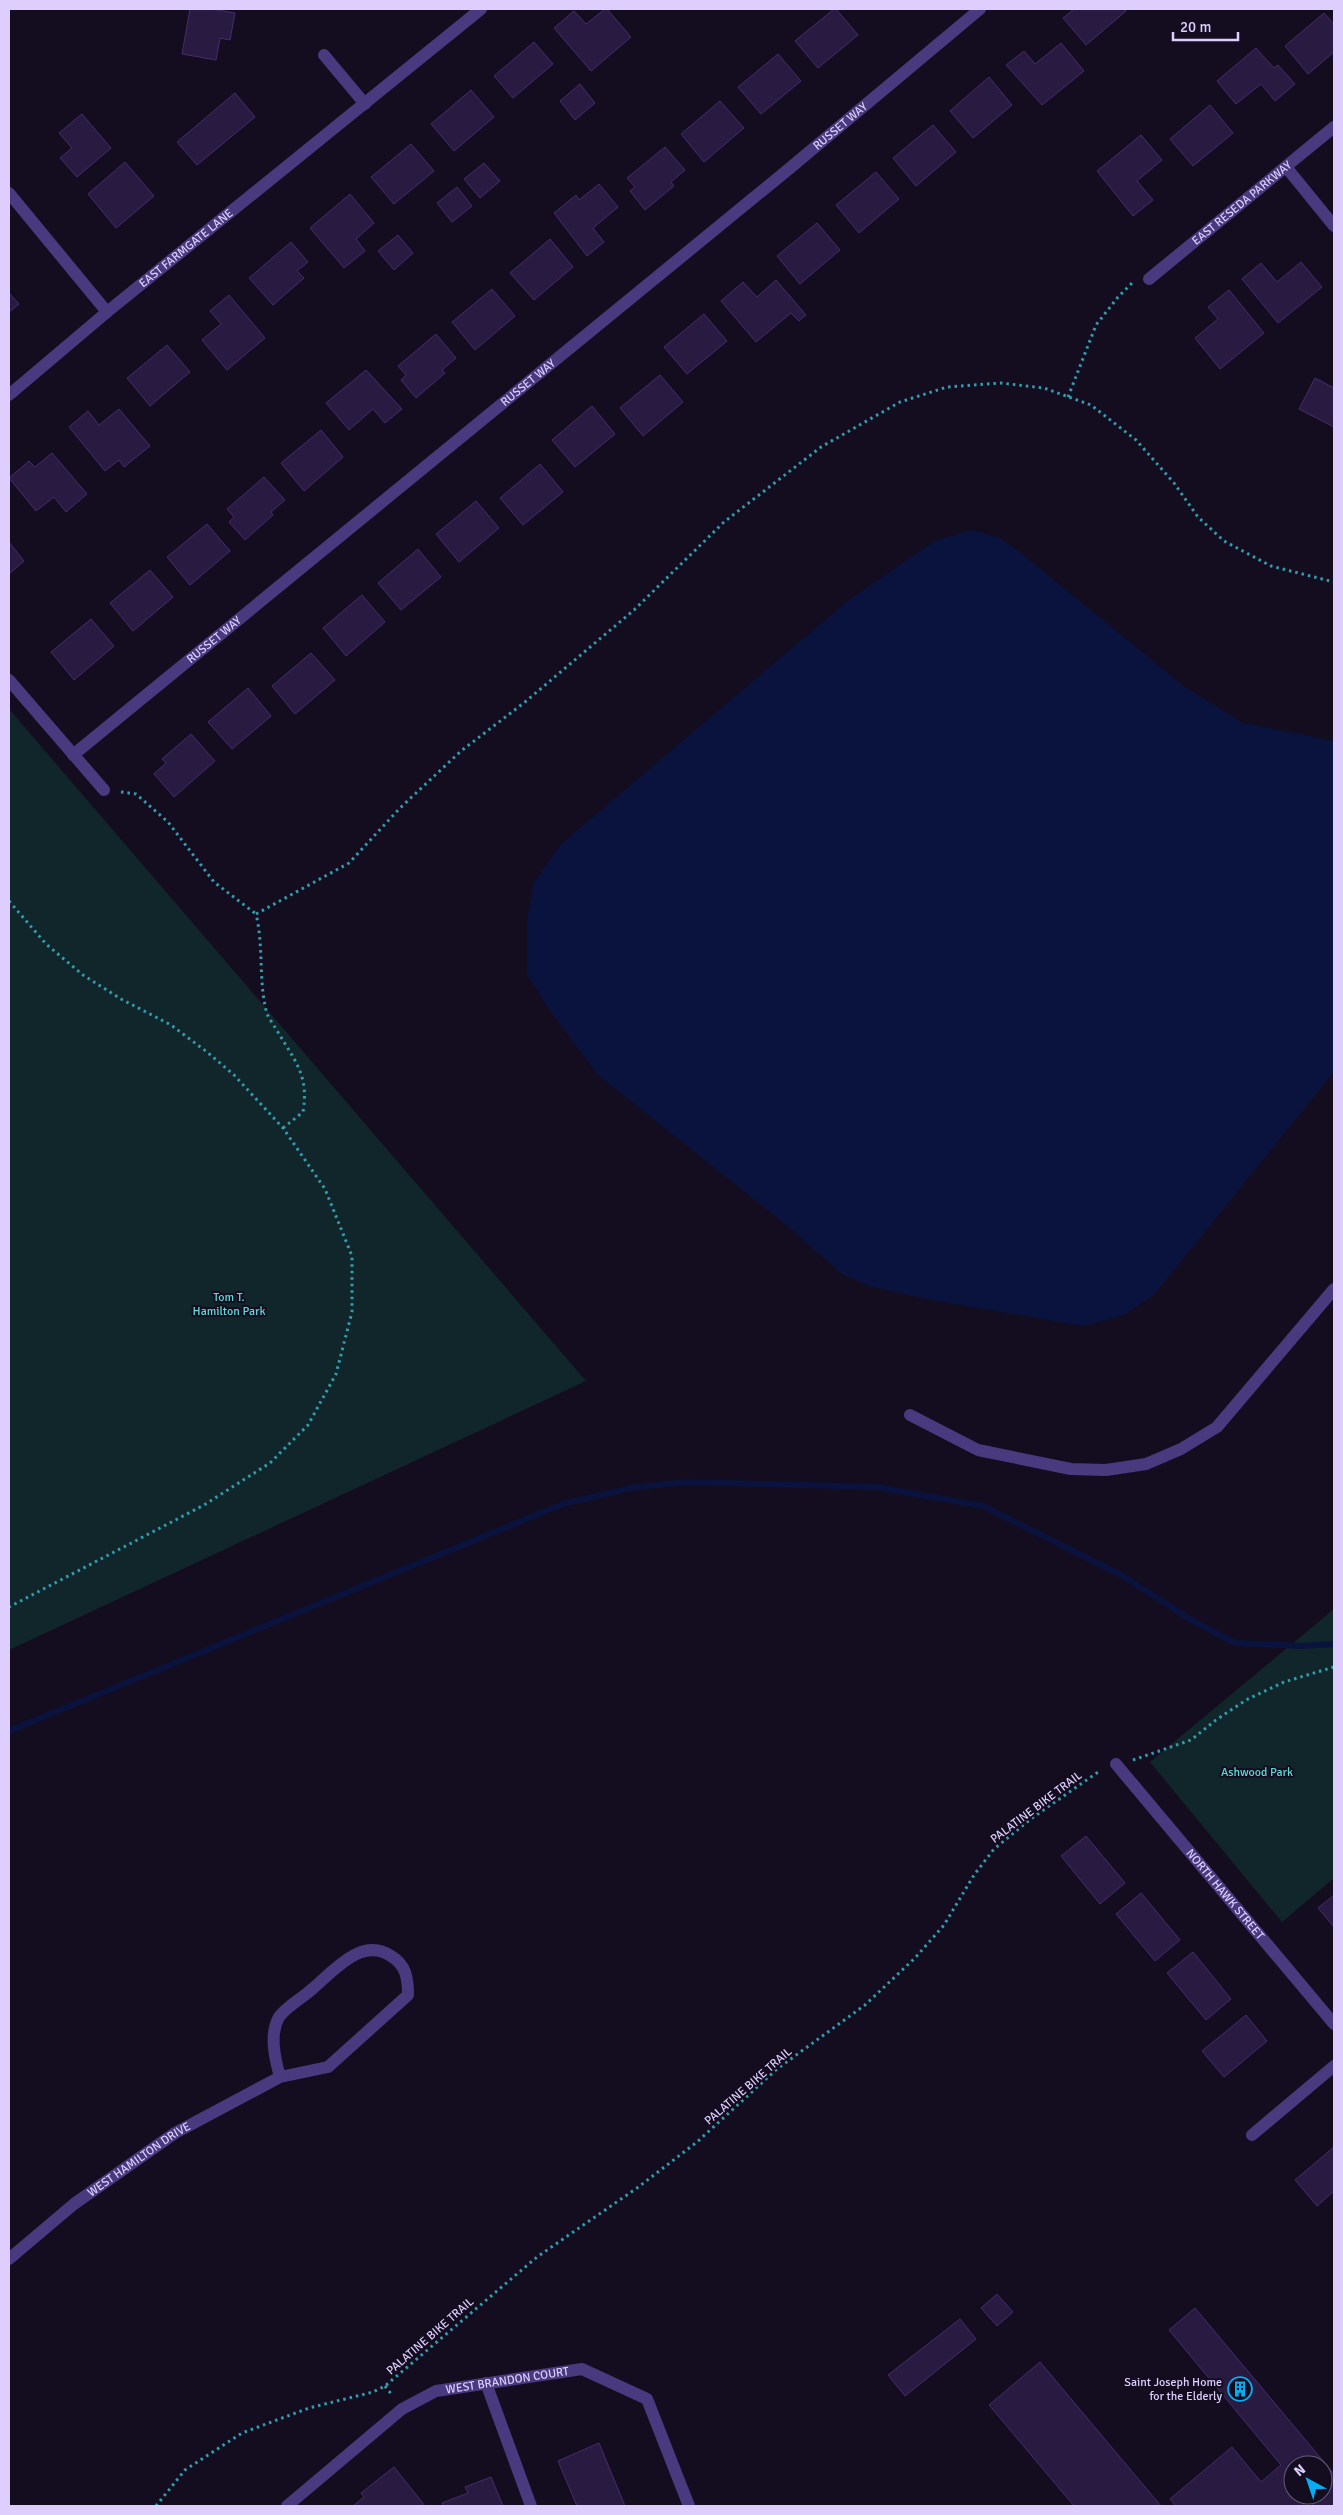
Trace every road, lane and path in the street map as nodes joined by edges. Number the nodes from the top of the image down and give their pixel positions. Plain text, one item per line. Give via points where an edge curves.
1 (481, 9) edge
2 (980, 9) edge
3 (324, 55) dead end
4 (365, 104) junction
5 (1334, 127) edge
6 (1286, 167) junction
7 (9, 194) edge
8 (1334, 226) edge
9 (1149, 279) joint
10 (107, 312) junction
11 (9, 395) edge
12 (1068, 397) junction
13 (1334, 582) edge
14 (9, 680) edge
15 (73, 755) junction
16 (104, 790) joint
17 (9, 900) edge
18 (256, 914) junction
19 (283, 1128) junction
20 (1334, 1289) edge
21 (910, 1415) dead end
22 (9, 1607) edge
23 (1334, 1666) edge
24 (1116, 1764) junction
25 (1334, 2024) edge
26 (1334, 2066) edge
27 (280, 2077) junction
28 (1252, 2135) dead end
29 (9, 2259) edge
30 (486, 2383) junction
31 (156, 2506) edge
32 (287, 2506) edge
33 (531, 2506) edge
34 (689, 2506) edge

1 - 4 street, EAST FARMGATE LANE
2 - 15 street, RUSSET WAY
3 - 4 street
4 - 10 street, EAST FARMGATE LANE
5 - 6 street, EAST RESEDA PARKWAY
6 - 8 street
6 - 9 street, EAST RESEDA PARKWAY
7 - 10 street
9 - 12 path via 1140,276 1096,325
10 - 11 street, EAST FARMGATE LANE
12 - 13 path via 1091,405 1136,440 1174,483 1198,517 1224,541 1271,566
12 - 18 path via 1044,388 1001,383 947,387 900,402 821,447 724,522 634,610 461,751 400,808 349,863
14 - 15 street
15 - 16 street
16 - 18 path via 136,794 168,822 214,882
17 - 19 path via 46,944 83,975 121,1000 171,1026 207,1052 234,1075
18 - 19 path via 261,932 263,987 268,1015 298,1066 306,1093 303,1112
19 - 22 path via 325,1189 352,1256 352,1312 336,1374 308,1425 270,1464 204,1505
20 - 21 street via 1217,1427 1181,1450 1146,1464 1106,1470 1071,1469 1006,1456 978,1450
23 - 24 path, PALATINE BIKE TRAIL via 1284,1682 1246,1700 1190,1740
24 - 25 street, NORTH HAWK STREET
24 - 31 path, PALATINE BIKE TRAIL via 1096,1772 994,1849 944,1925 916,1958 865,2005 777,2069 697,2142 652,2177 537,2257 385,2386 309,2408 242,2433 185,2470
26 - 28 street
27 - 27 street, WEST HAMILTON DRIVE via 274,2033 280,2017 352,1956 367,1949 382,1950 398,1960 408,1975 408,1995 328,2066
27 - 29 street, WEST HAMILTON DRIVE via 175,2133 74,2204
30 - 32 street, WEST BRANDON COURT via 436,2391 402,2409
30 - 33 street
30 - 34 street, WEST BRANDON COURT via 582,2369 647,2399

